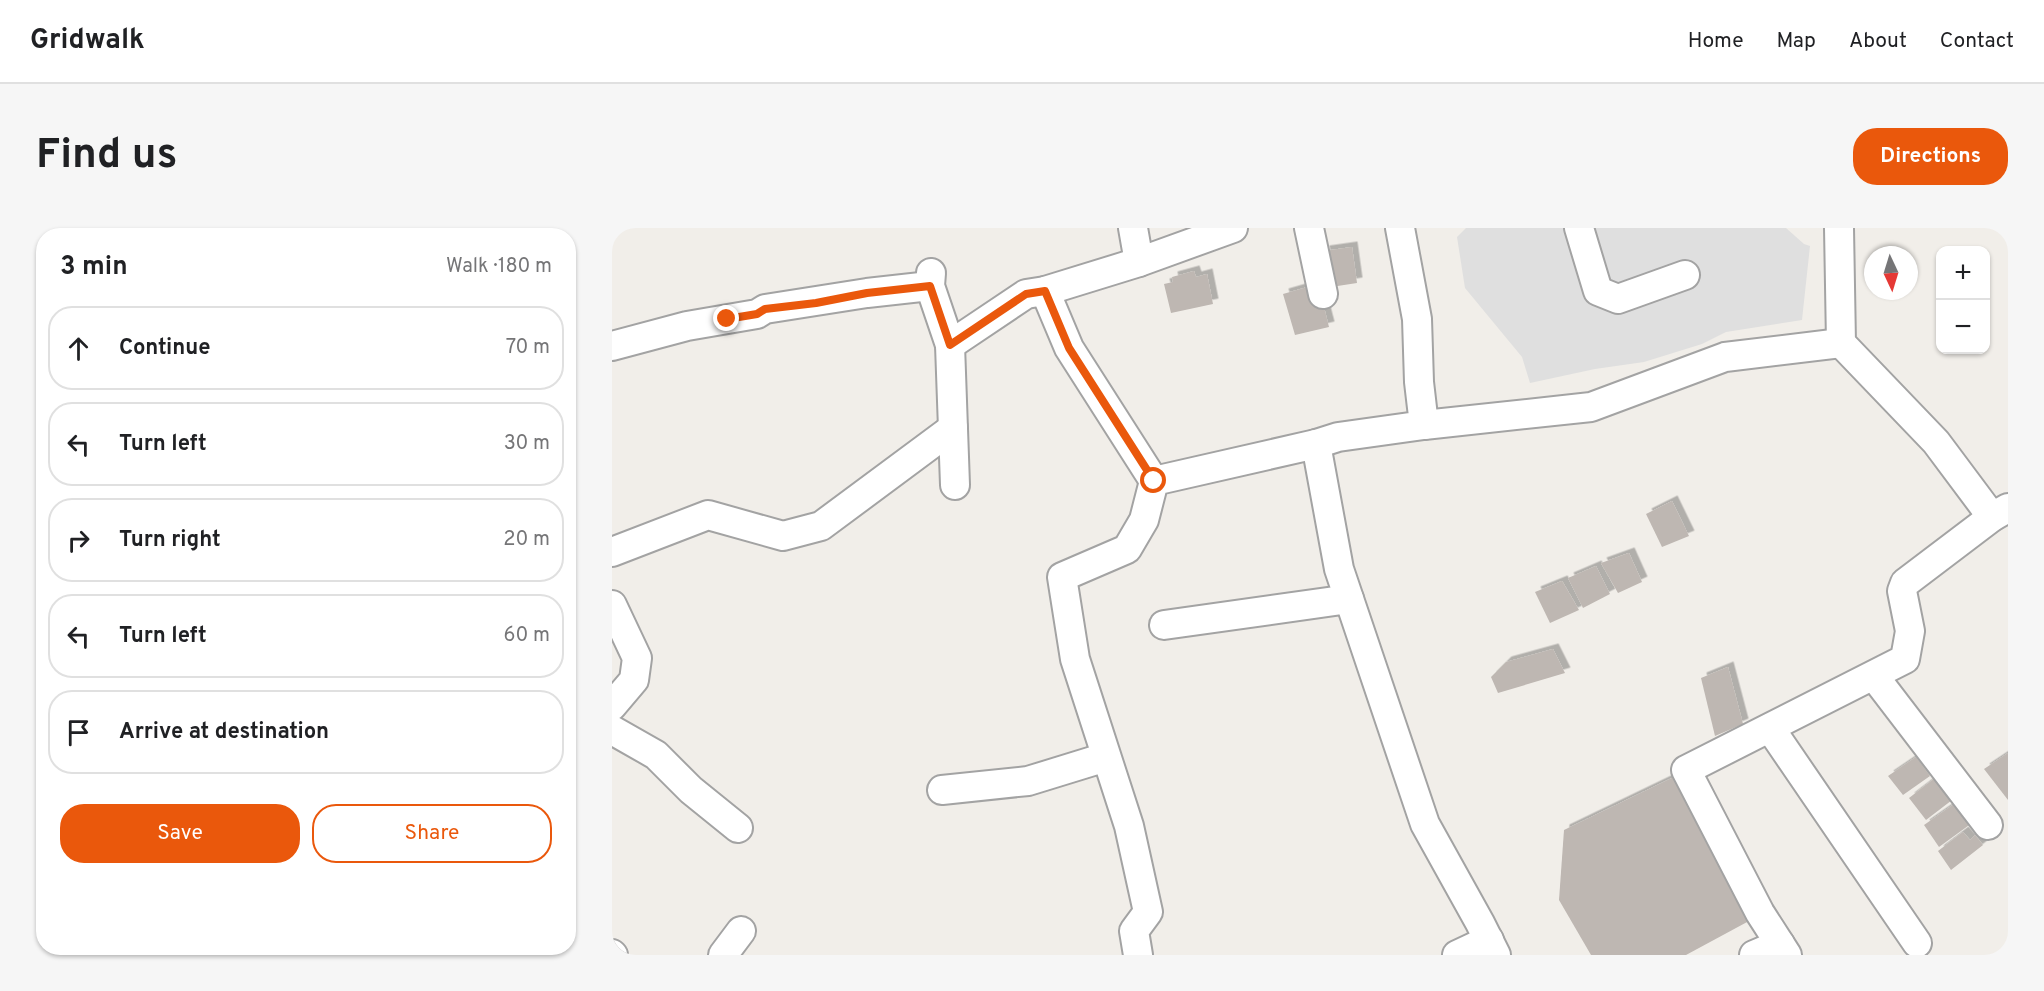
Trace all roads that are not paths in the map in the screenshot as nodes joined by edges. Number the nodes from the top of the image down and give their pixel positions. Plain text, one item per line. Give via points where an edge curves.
1 (1133, 228) edge
2 (1233, 228) edge
3 (1309, 228) edge
4 (1400, 228) edge
5 (1579, 228) edge
6 (1839, 228) edge
7 (1139, 262) junction
8 (1685, 274) dead end
9 (1045, 291) junction
10 (1323, 294) dead end
11 (1841, 343) junction
12 (950, 345) junction
13 (612, 346) edge
14 (1424, 425) junction
15 (953, 428) junction
16 (1316, 444) junction
17 (1154, 481) junction
18 (955, 485) dead end
19 (2000, 513) edge
20 (612, 552) edge
21 (1349, 599) junction
22 (612, 605) edge
23 (1164, 625) dead end
24 (1874, 676) junction
25 (612, 706) edge
26 (1770, 728) junction
27 (612, 730) edge
28 (1106, 758) junction
29 (942, 790) dead end
30 (1988, 825) dead end
31 (738, 828) dead end
32 (741, 931) dead end
33 (1917, 944) dead end
34 (1492, 948) edge
35 (1783, 949) edge
36 (723, 955) edge
37 (1138, 955) edge
38 (1457, 955) edge
39 (1754, 955) edge

1 - 7 street
2 - 7 street
3 - 10 street
4 - 14 street via 1418,319
5 - 8 street via 1598,291 1618,299
6 - 11 street
7 - 9 street
9 - 12 street via 1026,294
9 - 17 street via 1069,348
11 - 14 street via 1725,357 1591,407
11 - 19 street
12 - 13 street via 930,280 765,309
12 - 15 street
14 - 16 street via 1338,437
15 - 18 street
15 - 20 street via 821,526 783,536 708,515
16 - 17 street
16 - 21 street via 1339,569
17 - 28 street via 1144,520 1126,549 1062,577 1075,659
19 - 24 street via 1905,583 1902,591 1910,631 1905,659
21 - 23 street
21 - 34 street via 1425,824
22 - 25 street via 637,658 634,680
24 - 26 street
24 - 30 street
26 - 33 street
26 - 35 street via 1686,770 1760,913
27 - 31 street via 656,755
28 - 29 street via 1028,781
28 - 37 street via 1129,826 1148,912 1134,932
32 - 36 street
34 - 38 street
35 - 39 street

